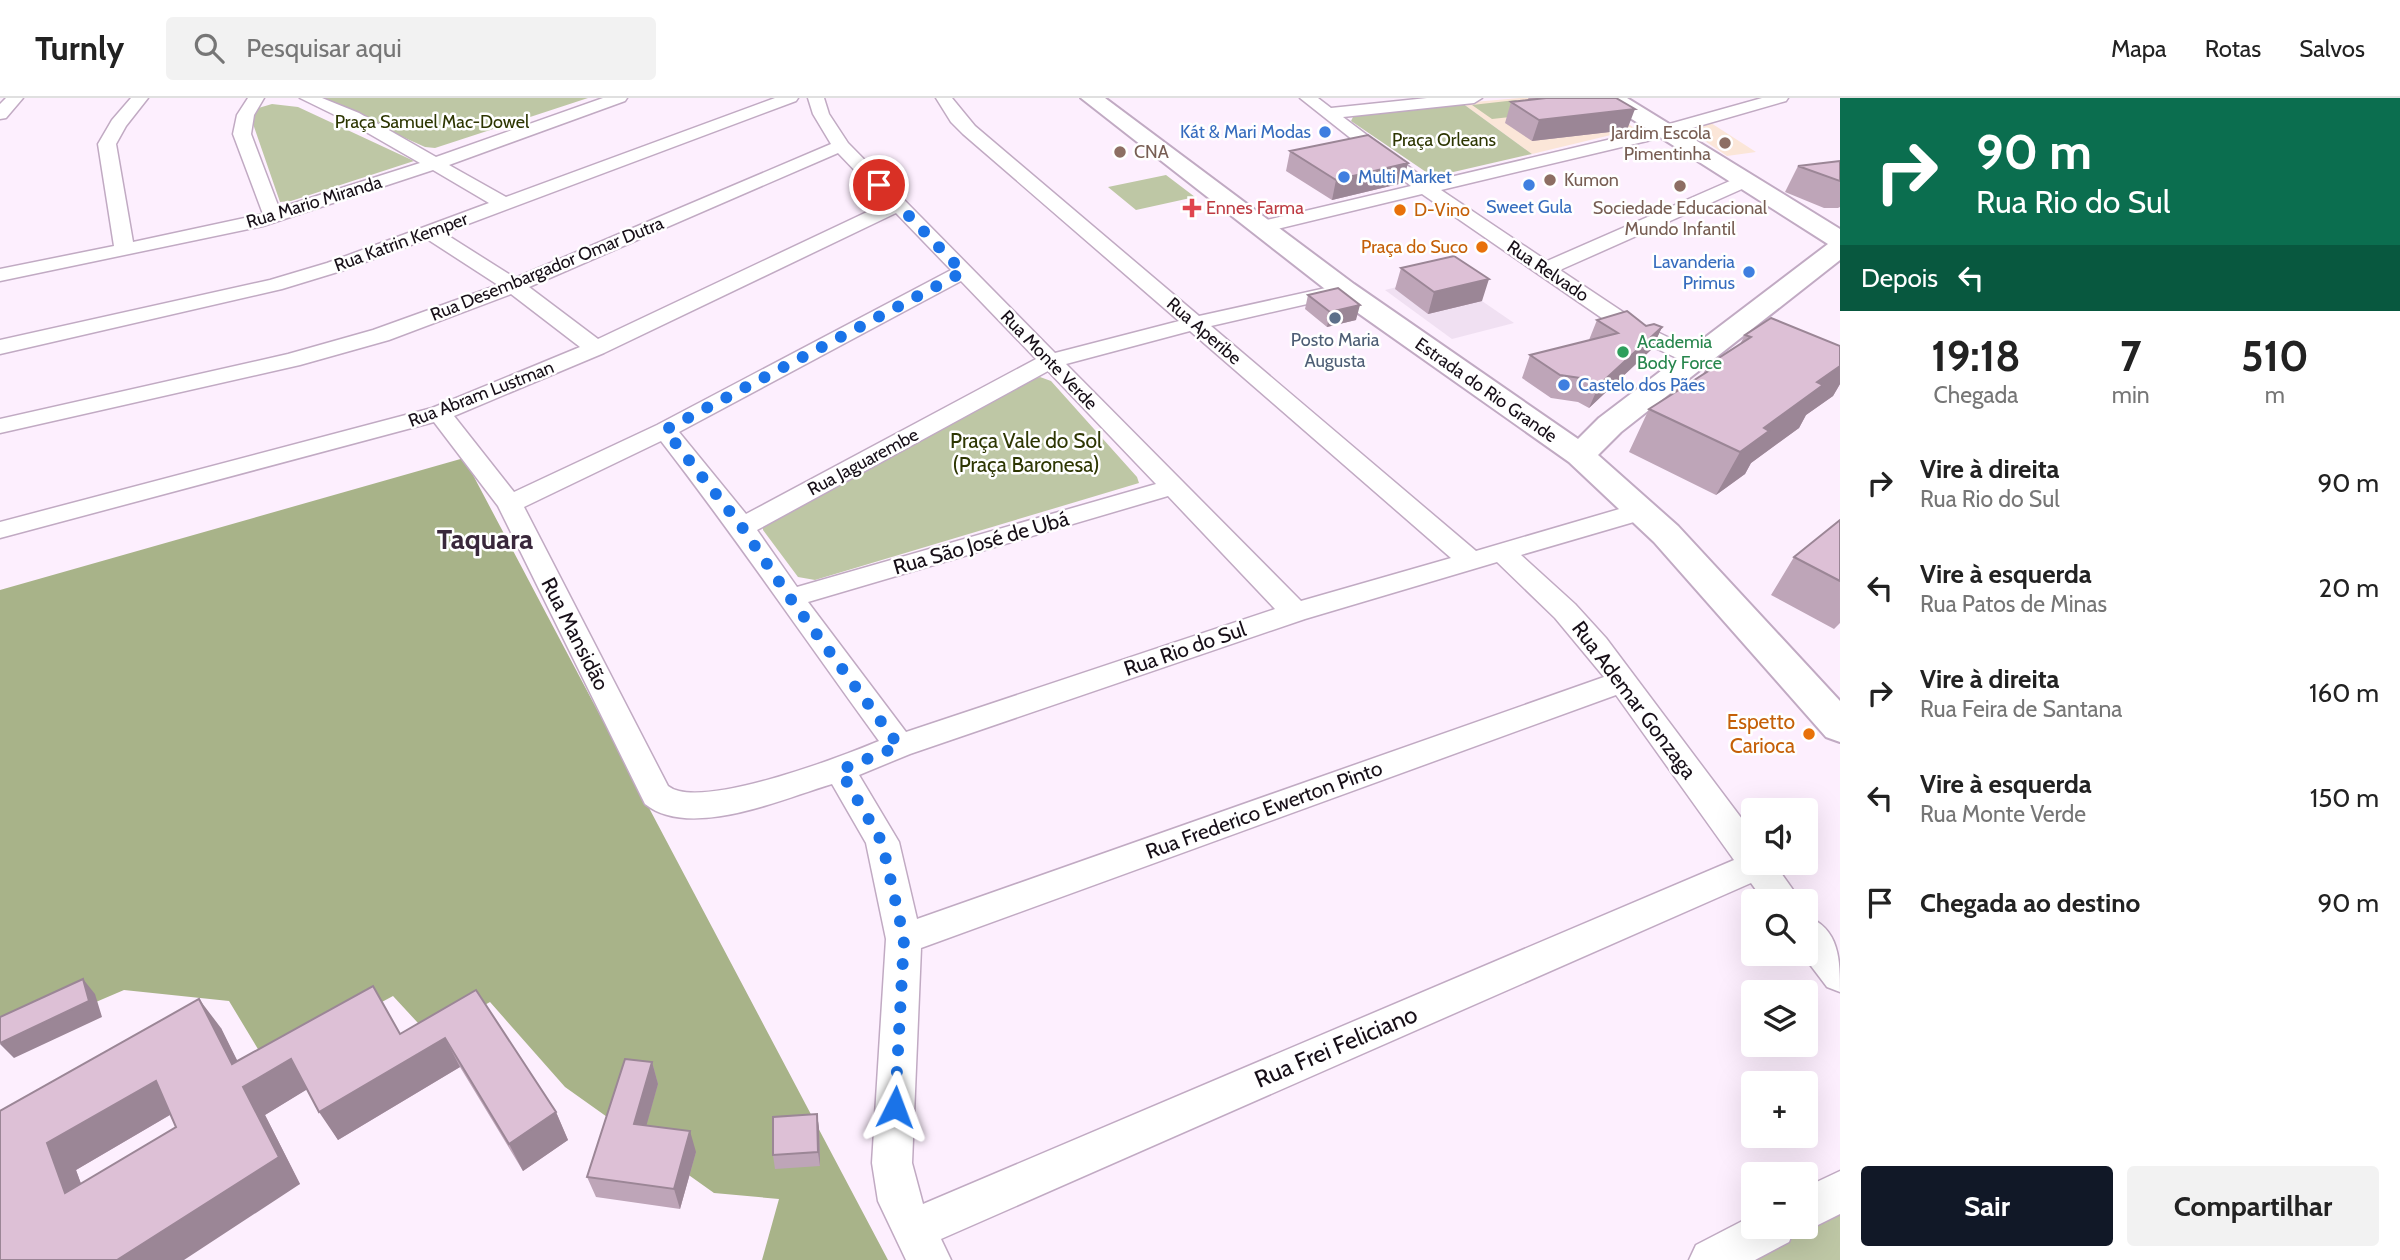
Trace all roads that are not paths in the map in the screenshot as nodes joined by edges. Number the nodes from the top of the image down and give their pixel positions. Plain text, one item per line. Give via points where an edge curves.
1 (15, 98) edge
2 (141, 98) edge
3 (256, 98) edge
4 (307, 98) edge
5 (619, 98) edge
6 (790, 98) edge
7 (816, 98) edge
8 (944, 98) edge
9 (1092, 98) edge
10 (1308, 98) edge
11 (1474, 98) edge
12 (1612, 98) edge
13 (1777, 98) edge
14 (1330, 113) junction
15 (0, 114) edge
16 (1666, 131) junction
17 (841, 146) junction
18 (434, 164) junction
19 (1745, 181) junction
20 (1424, 187) junction
21 (503, 203) junction
22 (898, 205) junction
23 (1787, 207) junction
24 (272, 216) junction
25 (1840, 219) edge
26 (1261, 227) junction
27 (430, 233) junction
28 (1840, 240) edge
29 (1840, 247) edge
30 (124, 249) junction
31 (1828, 265) edge
32 (1546, 269) junction
33 (963, 272) junction
34 (0, 275) edge
35 (514, 286) junction
36 (1343, 290) junction
37 (1196, 323) junction
38 (0, 347) edge
39 (596, 348) junction
40 (1694, 359) junction
41 (1050, 361) junction
42 (440, 413) junction
43 (1522, 415) junction
44 (1610, 425) junction
45 (0, 426) edge
46 (665, 430) junction
47 (1580, 456) junction
48 (1172, 487) junction
49 (510, 504) junction
50 (1642, 511) junction
51 (742, 527) junction
52 (0, 530) edge
53 (1501, 551) junction
54 (1469, 559) junction
55 (790, 598) junction
56 (1296, 612) junction
57 (1624, 681) junction
58 (1840, 727) edge
59 (899, 746) junction
60 (840, 770) junction
61 (732, 801) joint
62 (1741, 844) edge
63 (1741, 869) edge
64 (1764, 875) edge
65 (1775, 889) edge
66 (904, 939) junction
67 (1818, 947) edge
68 (1840, 976) edge
69 (1840, 1192) edge
70 (1818, 1204) edge
71 (1751, 1239) edge
72 (922, 1244) edge
73 (1711, 1260) edge

1 - 15 street
2 - 30 street via 107,144
3 - 24 street via 245,113 242,134
4 - 18 street via 352,117
5 - 18 street, Rua Mario Miranda
6 - 21 street, Rua Katrin Kemper
7 - 17 street, Rua Monte Verde
8 - 37 street, Rua Aperibe via 969,130
9 - 26 main road, Estrada do Rio Grande
10 - 14 street, Rua Relvado
11 - 14 street
12 - 16 main road
13 - 16 street
14 - 20 street, Rua Relvado
16 - 19 main road
16 - 20 street
17 - 22 street, Rua Monte Verde
17 - 35 street, Rua Desembargador Omar Dutra
18 - 21 street
18 - 24 street, Rua Mario Miranda
19 - 23 main road
19 - 32 street
20 - 26 street
20 - 32 street, Rua Relvado
21 - 27 street, Rua Katrin Kemper
22 - 33 street, Rua Monte Verde
22 - 39 street, Rua Abram Lustman
23 - 25 main road
23 - 28 main road
24 - 30 street, Rua Mario Miranda
26 - 36 main road, Estrada do Rio Grande
27 - 35 street
27 - 38 street, Rua Katrin Kemper via 275,285
29 - 31 main road
30 - 34 street, Rua Mario Miranda
31 - 40 main road
32 - 40 street, Rua Relvado via 1633,330
33 - 41 street, Rua Monte Verde
33 - 46 street
35 - 39 street
35 - 45 street, Rua Desembargador Omar Dutra via 333,350
36 - 37 street, Rua Jaguarembe
36 - 43 main road, Estrada do Rio Grande
37 - 41 street, Rua Jaguarembe
37 - 54 street, Rua Aperibe
39 - 42 street, Rua Abram Lustman
40 - 44 main road
41 - 48 street, Rua Monte Verde
41 - 51 street, Rua Jaguarembe
42 - 49 street, Rua Mansidão
42 - 52 street, Rua Abram Lustman
43 - 44 main road
43 - 47 main road, Estrada do Rio Grande
44 - 47 main road
46 - 49 street
46 - 51 street
47 - 50 main road, Estrada do Rio Grande
48 - 55 street, Rua São José de Ubá
48 - 56 street, Rua Monte Verde
49 - 61 street, Rua Mansidão via 656,795 686,807
50 - 53 street, Rua Rio do Sul
50 - 58 main road, Estrada do Rio Grande
51 - 55 street
53 - 54 street, Rua Rio do Sul
53 - 57 street, Rua Ademar Gonzaga via 1565,611
54 - 56 street, Rua Rio do Sul
55 - 59 street
56 - 59 street, Rua Rio do Sul
57 - 62 street, Rua Ademar Gonzaga
57 - 66 street, Rua Frederico Ewerton Pinto
59 - 60 street, Rua Rio do Sul
60 - 61 street, Rua Rio do Sul
60 - 66 street via 882,842
63 - 72 street, Rua Frei Feliciano
64 - 65 street, Rua Ademar Gonzaga
66 - 72 street via 892,1163 899,1201
67 - 68 street
69 - 70 street
71 - 73 street

